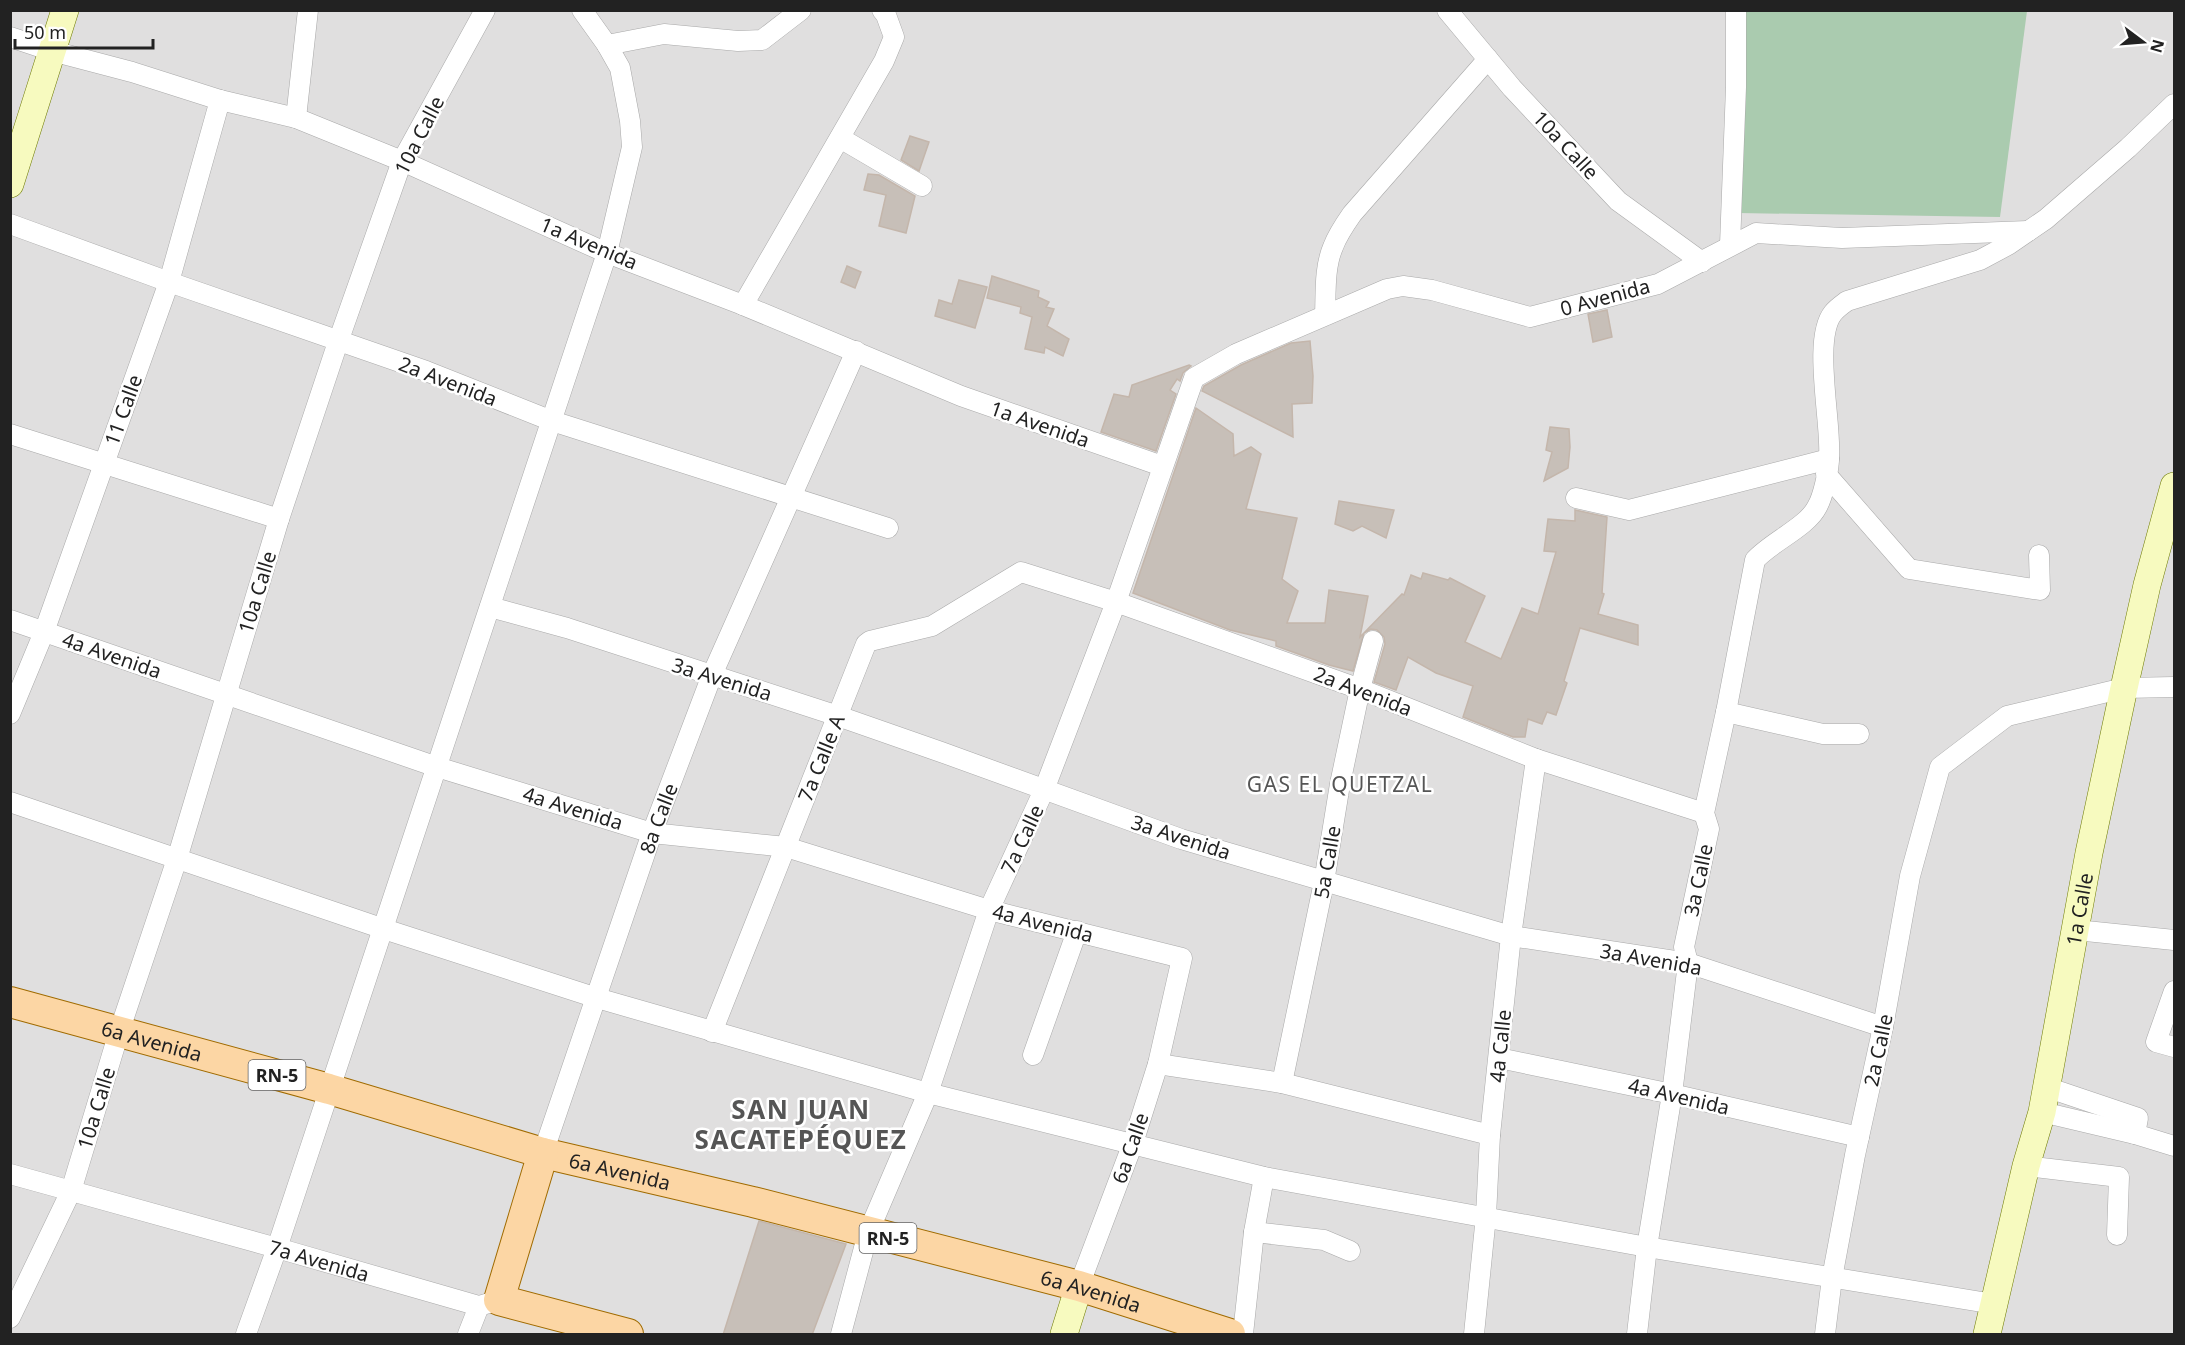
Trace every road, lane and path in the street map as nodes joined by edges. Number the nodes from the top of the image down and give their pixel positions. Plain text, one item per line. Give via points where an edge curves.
1 (65, 10) edge
2 (308, 10) edge
3 (485, 10) edge
4 (582, 10) edge
5 (801, 10) edge
6 (882, 10) edge
7 (1447, 10) edge
8 (1736, 10) edge
9 (10, 37) edge
10 (607, 45) junction
11 (52, 51) junction
12 (1488, 59) junction
13 (220, 100) junction
14 (2175, 104) edge
15 (296, 118) junction
16 (840, 138) junction
17 (402, 161) junction
18 (10, 184) edge
19 (922, 186) dead end
20 (10, 224) edge
21 (2028, 231) junction
22 (1730, 245) junction
23 (607, 253) junction
24 (1701, 262) junction
25 (169, 282) junction
26 (743, 305) junction
27 (1325, 315) junction
28 (338, 342) junction
29 (856, 351) junction
30 (1194, 378) joint
31 (552, 421) junction
32 (10, 434) edge
33 (104, 464) junction
34 (1162, 466) junction
35 (1828, 466) junction
36 (2175, 486) edge
37 (790, 497) junction
38 (1576, 498) dead end
39 (279, 519) junction
40 (888, 528) dead end
41 (2039, 555) dead end
42 (1021, 572) joint
43 (1116, 602) junction
44 (490, 607) junction
45 (10, 620) edge
46 (44, 632) junction
47 (1373, 641) dead end
48 (712, 675) junction
49 (2175, 687) edge
50 (2124, 688) junction
51 (1360, 689) junction
52 (226, 694) junction
53 (1726, 712) junction
54 (10, 714) edge
55 (838, 716) junction
56 (1859, 734) dead end
57 (1536, 759) junction
58 (437, 767) junction
59 (1044, 790) junction
60 (10, 802) edge
61 (1704, 813) junction
62 (652, 833) junction
63 (786, 847) junction
64 (177, 859) junction
65 (1324, 882) junction
66 (989, 910) junction
67 (384, 929) junction
68 (2076, 930) junction
69 (1077, 931) junction
70 (1511, 936) junction
71 (2175, 940) edge
72 (1182, 958) joint
73 (1688, 963) junction
74 (2175, 991) edge
75 (597, 998) junction
76 (10, 1002) edge
77 (1884, 1028) junction
78 (119, 1032) junction
79 (712, 1032) junction
80 (2175, 1047) edge
81 (1033, 1055) dead end
82 (1499, 1058) junction
83 (1158, 1064) junction
84 (1282, 1083) junction
85 (328, 1089) junction
86 (928, 1093) junction
87 (1672, 1094) junction
88 (2044, 1100) junction
89 (1490, 1135) junction
90 (1859, 1137) junction
91 (1133, 1143) junction
92 (2174, 1145) edge
93 (543, 1153) junction
94 (2026, 1166) junction
95 (10, 1174) edge
96 (1264, 1177) junction
97 (71, 1191) junction
98 (1486, 1216) junction
99 (1254, 1232) junction
100 (868, 1233) junction
101 (2117, 1235) dead end
102 (1647, 1247) junction
103 (278, 1248) junction
104 (1350, 1251) dead end
105 (1832, 1278) junction
106 (1079, 1286) junction
107 (489, 1303) junction
108 (1994, 1304) junction
109 (10, 1318) edge
110 (246, 1335) edge
111 (468, 1335) edge
112 (628, 1335) edge
113 (841, 1335) edge
114 (1064, 1335) edge
115 (1230, 1335) edge
116 (1243, 1335) edge
117 (1474, 1335) edge
118 (1636, 1335) edge
119 (1825, 1335) edge
120 (1987, 1335) edge

1 - 11 street
2 - 15 street
3 - 17 street, 10a Calle
4 - 10 street
5 - 10 street via 762,40 664,34
6 - 16 street via 894,37
7 - 12 street, 10a Calle
8 - 22 street
9 - 11 street, 1a Avenida
10 - 23 street via 620,68 632,147
11 - 13 street, 1a Avenida
11 - 18 street
12 - 24 street, 10a Calle via 1618,201
12 - 27 street via 1347,222 1328,264
13 - 15 street, 1a Avenida
13 - 25 street, 11 Calle
14 - 21 street
15 - 17 street, 1a Avenida
16 - 19 street
16 - 26 street
17 - 23 street, 1a Avenida
17 - 28 street, 10a Calle
20 - 25 street, 2a Avenida
21 - 22 street, 0 Avenida via 1842,238 1756,233
21 - 35 street, 3a Calle via 1980,260 1847,301 1832,314 1826,330 1824,359
22 - 24 street, 0 Avenida
23 - 26 street, 1a Avenida
23 - 31 street
24 - 27 street, 0 Avenida via 1658,284 1530,317 1432,290 1402,286
25 - 28 street, 2a Avenida
25 - 33 street, 11 Calle
26 - 29 street, 1a Avenida
27 - 30 street, 0 Avenida via 1236,354
28 - 31 street, 2a Avenida via 426,371
28 - 39 street, 10a Calle
29 - 34 street, 1a Avenida via 961,396
29 - 37 street, 8a Calle
30 - 34 street, 7a Calle
31 - 37 street, 2a Avenida
31 - 44 street
32 - 33 street
33 - 39 street
33 - 46 street, 11 Calle
34 - 43 street, 7a Calle
35 - 38 street via 1629,510
35 - 41 street via 1909,569 2040,590
35 - 53 street, 3a Calle via 1819,505 1812,517 1755,560
36 - 50 street, 1a Calle
37 - 40 street, 2a Avenida
37 - 48 street, 8a Calle
39 - 52 street, 10a Calle
42 - 43 street, 2a Avenida
42 - 55 street, 7a Calle A via 932,626 866,644
43 - 51 street, 2a Avenida
43 - 59 street, 7a Calle
44 - 48 street, 3a Avenida
44 - 58 street
45 - 46 street, 4a Avenida
46 - 52 street, 4a Avenida
46 - 54 street, 11 Calle
47 - 51 street, 5a Calle
48 - 55 street, 3a Avenida
48 - 62 street, 8a Calle
49 - 50 street
50 - 68 street, 1a Calle
50 - 77 street, 2a Calle via 2007,716 1940,766 1910,876
51 - 57 street, 2a Avenida
51 - 65 street, 5a Calle
52 - 58 street, 4a Avenida
52 - 64 street, 10a Calle
53 - 56 street via 1823,734
53 - 61 street, 3a Calle
55 - 59 street, 3a Avenida
55 - 63 street, 7a Calle A
57 - 61 street, 2a Avenida
57 - 70 street, 4a Calle
58 - 62 street, 4a Avenida
58 - 67 street
59 - 65 street, 3a Avenida via 1181,839
59 - 66 street, 7a Calle
60 - 64 street
61 - 73 street, 3a Calle via 1709,829 1684,947
62 - 63 street, 4a Avenida
62 - 75 street, 8a Calle
63 - 66 street, 4a Avenida
63 - 79 street, 7a Calle A
64 - 67 street
64 - 78 street, 10a Calle
65 - 70 street, 3a Avenida
65 - 84 street, 5a Calle
66 - 69 street, 4a Avenida
66 - 86 street, 7a Calle
67 - 75 street
67 - 85 street
68 - 71 street
68 - 88 street, 1a Calle
69 - 72 street, 4a Avenida
69 - 81 street
70 - 73 street, 3a Avenida
70 - 82 street, 4a Calle
72 - 83 street, 6a Calle
73 - 77 street, 3a Avenida
73 - 87 street, 3a Calle
74 - 80 street via 2156,1042
75 - 79 street
75 - 93 street, 8a Calle
76 - 78 main road, 6a Avenida / RN-5
77 - 90 street, 2a Calle
78 - 85 main road, 6a Avenida / RN-5
78 - 97 street, 10a Calle
79 - 86 street
82 - 87 street, 4a Avenida
82 - 89 street, 4a Calle
83 - 84 street
83 - 91 street, 6a Calle
84 - 89 street
85 - 93 main road, 6a Avenida / RN-5
85 - 103 street
86 - 91 street
86 - 100 street, 7a Calle
87 - 90 street, 4a Avenida
87 - 102 street, 3a Calle
88 - 92 street via 2138,1118 2135,1134
88 - 94 street, 1a Calle
89 - 98 street, 4a Calle
90 - 105 street, 2a Calle
91 - 96 street
91 - 106 street, 6a Calle
93 - 100 main road, 6a Avenida / RN-5
93 - 107 main road, 8a Calle
94 - 101 street via 2119,1177
94 - 108 street, 1a Calle
95 - 97 street, 7a Avenida
96 - 98 street
96 - 99 street
97 - 103 street, 7a Avenida
97 - 109 street, 10a Calle
98 - 102 street
98 - 117 street, 4a Calle
99 - 104 street via 1324,1240
99 - 116 street
100 - 106 main road, 6a Avenida / RN-5
100 - 113 street, 7a Calle
102 - 105 street
102 - 118 street, 3a Calle
103 - 107 street, 7a Avenida
103 - 110 street
105 - 108 street
105 - 119 street, 2a Calle
106 - 114 street, 6a Calle
106 - 115 main road, 6a Avenida / RN-5
107 - 111 street
107 - 112 main road, 7a Avenida
108 - 120 street, 1a Calle

